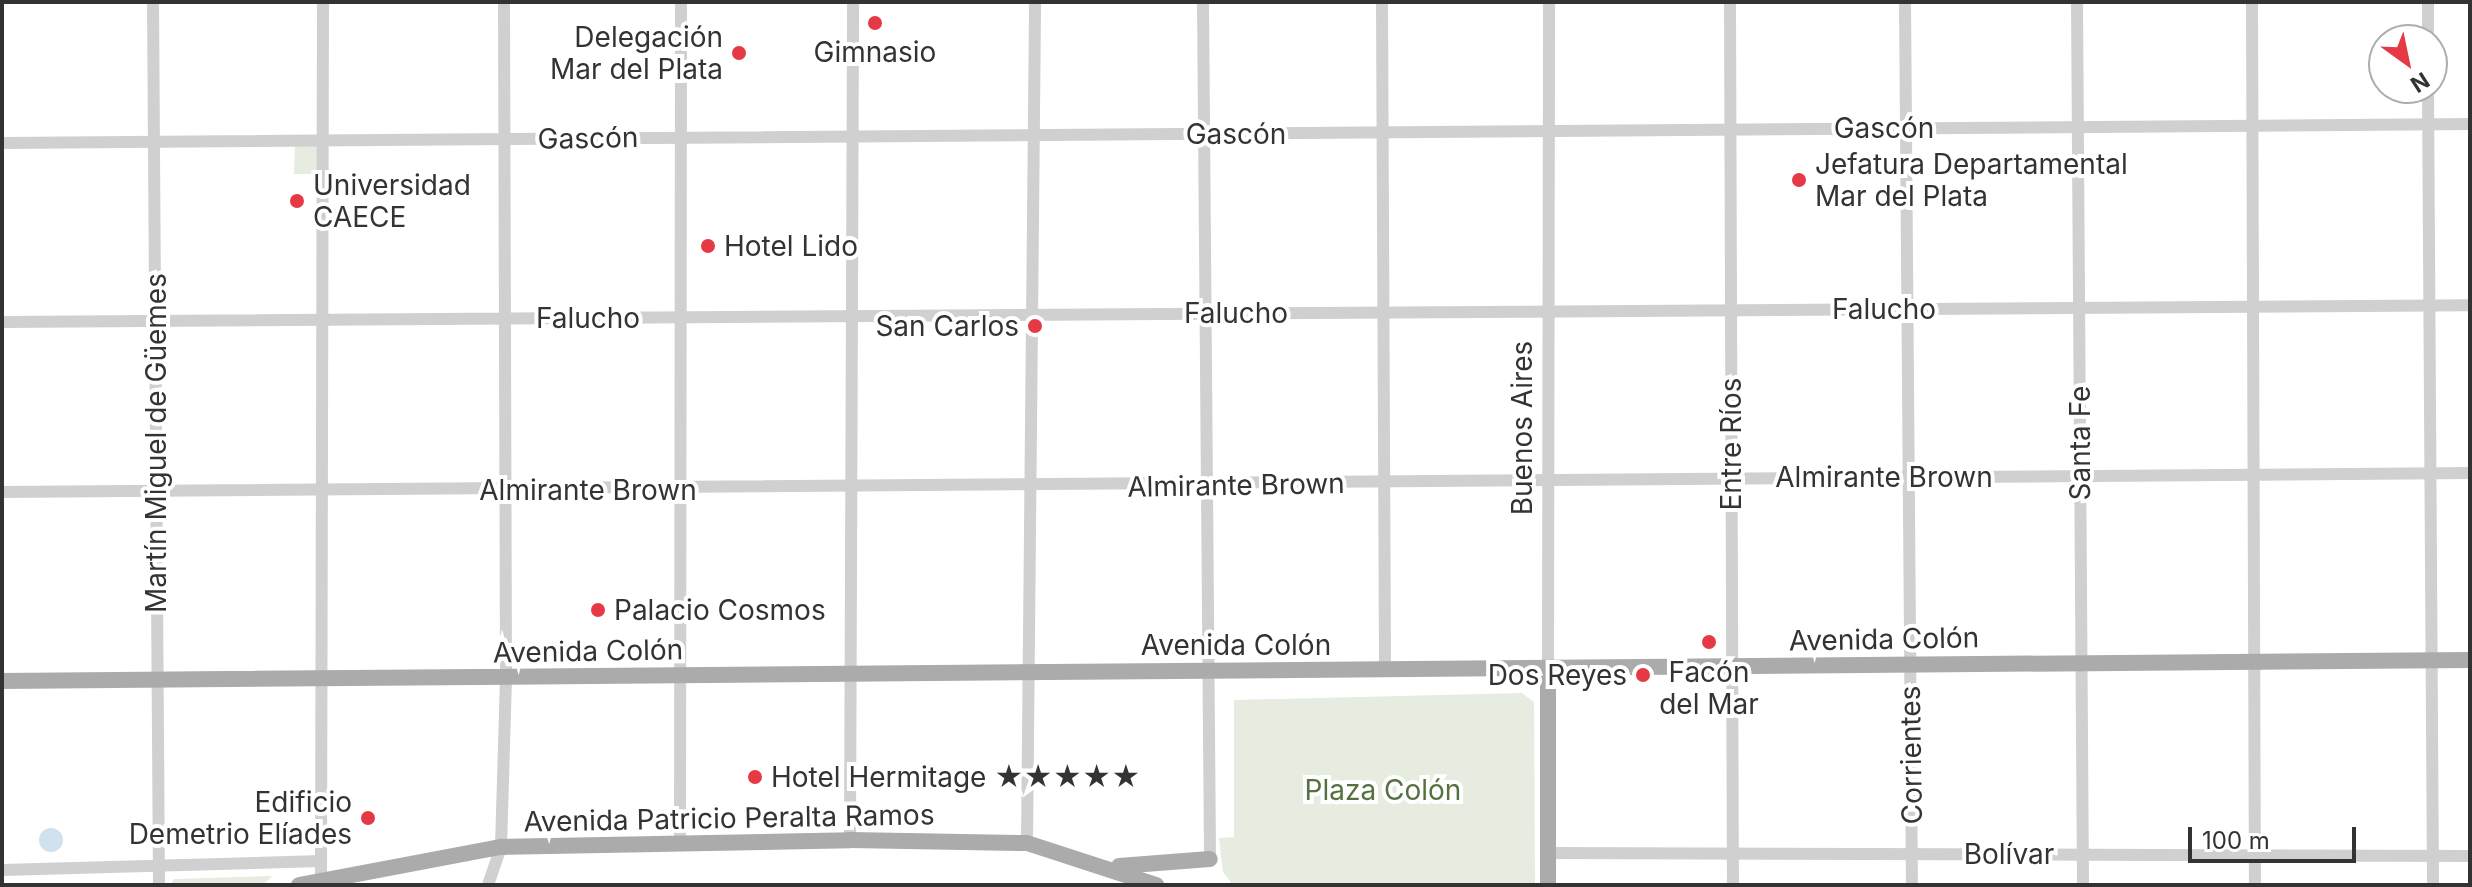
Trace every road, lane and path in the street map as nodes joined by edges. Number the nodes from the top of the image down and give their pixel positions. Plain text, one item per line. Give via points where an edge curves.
1 (153, 2) edge
2 (323, 2) edge
3 (504, 2) edge
4 (681, 2) edge
5 (853, 2) edge
6 (1035, 2) edge
7 (1203, 2) edge
8 (1382, 2) edge
9 (1549, 2) edge
10 (1730, 2) edge
11 (1905, 2) edge
12 (2077, 2) edge
13 (2252, 2) edge
14 (2428, 2) edge
15 (2428, 24) edge
16 (2428, 104) edge
17 (2470, 124) edge
18 (2429, 125) junction
19 (2253, 126) junction
20 (2078, 127) junction
21 (1730, 129) junction
22 (1906, 129) junction
23 (1549, 131) junction
24 (1383, 133) junction
25 (1036, 134) junction
26 (1202, 134) junction
27 (854, 136) junction
28 (683, 137) junction
29 (505, 139) junction
30 (323, 140) junction
31 (154, 142) junction
32 (2, 143) edge
33 (2430, 305) junction
34 (2470, 305) edge
35 (2253, 307) junction
36 (2079, 308) junction
37 (1907, 309) junction
38 (1730, 310) junction
39 (1548, 311) junction
40 (1383, 312) junction
41 (1033, 313) junction
42 (1203, 313) junction
43 (855, 316) junction
44 (682, 317) junction
45 (506, 319) junction
46 (322, 320) junction
47 (155, 321) junction
48 (2, 322) edge
49 (2431, 473) junction
50 (2470, 473) edge
51 (2254, 474) junction
52 (2081, 476) junction
53 (1909, 477) junction
54 (1731, 478) junction
55 (1548, 481) junction
56 (1384, 483) junction
57 (1204, 485) junction
58 (853, 488) junction
59 (1031, 488) junction
60 (682, 490) junction
61 (506, 491) junction
62 (2, 492) edge
63 (156, 493) junction
64 (322, 493) junction
65 (2470, 660) edge
66 (2432, 661) junction
67 (2254, 662) junction
68 (2082, 663) junction
69 (1910, 665) junction
70 (1732, 667) junction
71 (1548, 668) junction
72 (1385, 670) junction
73 (1206, 671) junction
74 (1030, 673) junction
75 (850, 674) junction
76 (681, 676) junction
77 (506, 677) junction
78 (322, 679) junction
79 (157, 680) junction
80 (2, 681) edge
81 (850, 840) junction
82 (680, 842) junction
83 (1027, 843) junction
84 (501, 847) junction
85 (1548, 853) junction
86 (1733, 854) junction
87 (1912, 854) junction
88 (2083, 854) junction
89 (2255, 855) junction
90 (2433, 855) junction
91 (2470, 856) edge
92 (1210, 859) joint
93 (321, 861) junction
94 (1113, 867) junction
95 (159, 868) junction
96 (2, 870) edge
97 (321, 879) junction
98 (159, 885) edge
99 (299, 885) edge
100 (488, 885) edge
101 (1156, 885) edge
102 (1548, 885) edge
103 (1733, 885) edge
104 (1912, 885) edge
105 (2083, 885) edge
106 (2255, 885) edge
107 (2433, 885) edge

1 - 31 street, Martín Miguel de Güemes
2 - 30 street
3 - 29 street
4 - 28 street
5 - 27 street
6 - 25 street
7 - 26 street
8 - 24 street
9 - 23 street, Buenos Aires
10 - 21 street, Entre Ríos
11 - 22 street, Corrientes
12 - 20 street, Santa Fe
13 - 19 street
14 - 15 street
16 - 18 street
17 - 18 street, Gascón
18 - 19 street, Gascón
18 - 33 street
19 - 20 street, Gascón
19 - 35 street
20 - 22 street, Gascón
20 - 36 street, Santa Fe
21 - 22 street, Gascón
21 - 23 street, Gascón
21 - 38 street, Entre Ríos
22 - 37 street, Corrientes
23 - 24 street, Gascón
23 - 39 street, Buenos Aires
24 - 26 street, Gascón
24 - 40 street
25 - 26 street, Gascón
25 - 27 street, Gascón
25 - 41 street
26 - 42 street
27 - 28 street, Gascón
27 - 43 street
28 - 29 street, Gascón
28 - 44 street
29 - 30 street, Gascón
29 - 45 street
30 - 31 street, Gascón
30 - 46 street
31 - 32 street, Gascón
31 - 47 street, Martín Miguel de Güemes
33 - 34 street, Falucho
33 - 35 street, Falucho
33 - 49 street
35 - 36 street, Falucho
35 - 51 street
36 - 37 street, Falucho
36 - 52 street, Santa Fe
37 - 38 street, Falucho
37 - 53 street, Corrientes
38 - 39 street, Falucho
38 - 54 street, Entre Ríos
39 - 40 street, Falucho
39 - 55 street, Buenos Aires
40 - 42 street, Falucho
40 - 56 street
41 - 42 street, Falucho
41 - 43 street, Falucho
41 - 59 street
42 - 57 street
43 - 44 street, Falucho
43 - 58 street
44 - 45 street, Falucho
44 - 60 street
45 - 46 street, Falucho
45 - 61 street
46 - 47 street, Falucho
46 - 64 street
47 - 48 street, Falucho
47 - 63 street, Martín Miguel de Güemes
49 - 50 street, Almirante Brown
49 - 51 street, Almirante Brown
49 - 66 street
51 - 52 street, Almirante Brown
51 - 67 street
52 - 53 street, Almirante Brown
52 - 68 street, Santa Fe
53 - 54 street, Almirante Brown
53 - 69 street, Corrientes
54 - 55 street, Almirante Brown
54 - 70 street, Entre Ríos
55 - 56 street, Almirante Brown
55 - 71 street, Buenos Aires
56 - 57 street, Almirante Brown
56 - 72 street
57 - 59 street, Almirante Brown
57 - 73 street
58 - 59 street, Almirante Brown
58 - 60 street, Almirante Brown
58 - 75 street
59 - 74 street
60 - 61 street, Almirante Brown
60 - 76 street
61 - 64 street, Almirante Brown
61 - 77 street
62 - 63 street, Almirante Brown
63 - 64 street, Almirante Brown
63 - 79 street, Martín Miguel de Güemes
64 - 78 street
65 - 66 main road, Avenida Colón
66 - 67 main road, Avenida Colón
66 - 90 street
67 - 68 main road, Avenida Colón
67 - 89 street
68 - 69 main road, Avenida Colón
68 - 88 street, Santa Fe
69 - 70 main road, Avenida Colón
69 - 87 street, Corrientes
70 - 71 main road, Avenida Colón
70 - 86 street, Entre Ríos
71 - 72 main road, Avenida Colón
71 - 85 main road, Buenos Aires
72 - 73 main road, Avenida Colón
73 - 74 main road, Avenida Colón
73 - 92 street
74 - 75 main road, Avenida Colón
74 - 83 street
75 - 76 main road, Avenida Colón
75 - 81 street
76 - 77 main road, Avenida Colón
76 - 82 street
77 - 78 main road, Avenida Colón
77 - 84 street
78 - 79 main road, Avenida Colón
78 - 93 street
79 - 80 main road, Avenida Colón
79 - 95 street, Martín Miguel de Güemes
81 - 82 main road, Avenida Patricio Peralta Ramos
81 - 83 main road, Avenida Patricio Peralta Ramos
82 - 84 main road, Avenida Patricio Peralta Ramos
83 - 94 main road, Avenida Patricio Peralta Ramos
84 - 97 main road, Avenida Patricio Peralta Ramos
84 - 100 street
85 - 86 street, Bolívar
85 - 102 main road, Buenos Aires
86 - 87 street, Bolívar
86 - 103 street, Entre Ríos
87 - 88 street, Bolívar
87 - 104 street, Corrientes
88 - 89 street, Bolívar
88 - 105 street, Santa Fe
89 - 90 street, Bolívar
89 - 106 street
90 - 91 street, Bolívar
90 - 107 street
92 - 94 main road
93 - 95 street
93 - 97 street
94 - 101 main road, Avenida Patricio Peralta Ramos
95 - 96 street
95 - 98 street, Martín Miguel de Güemes
97 - 99 main road, Avenida Patricio Peralta Ramos

